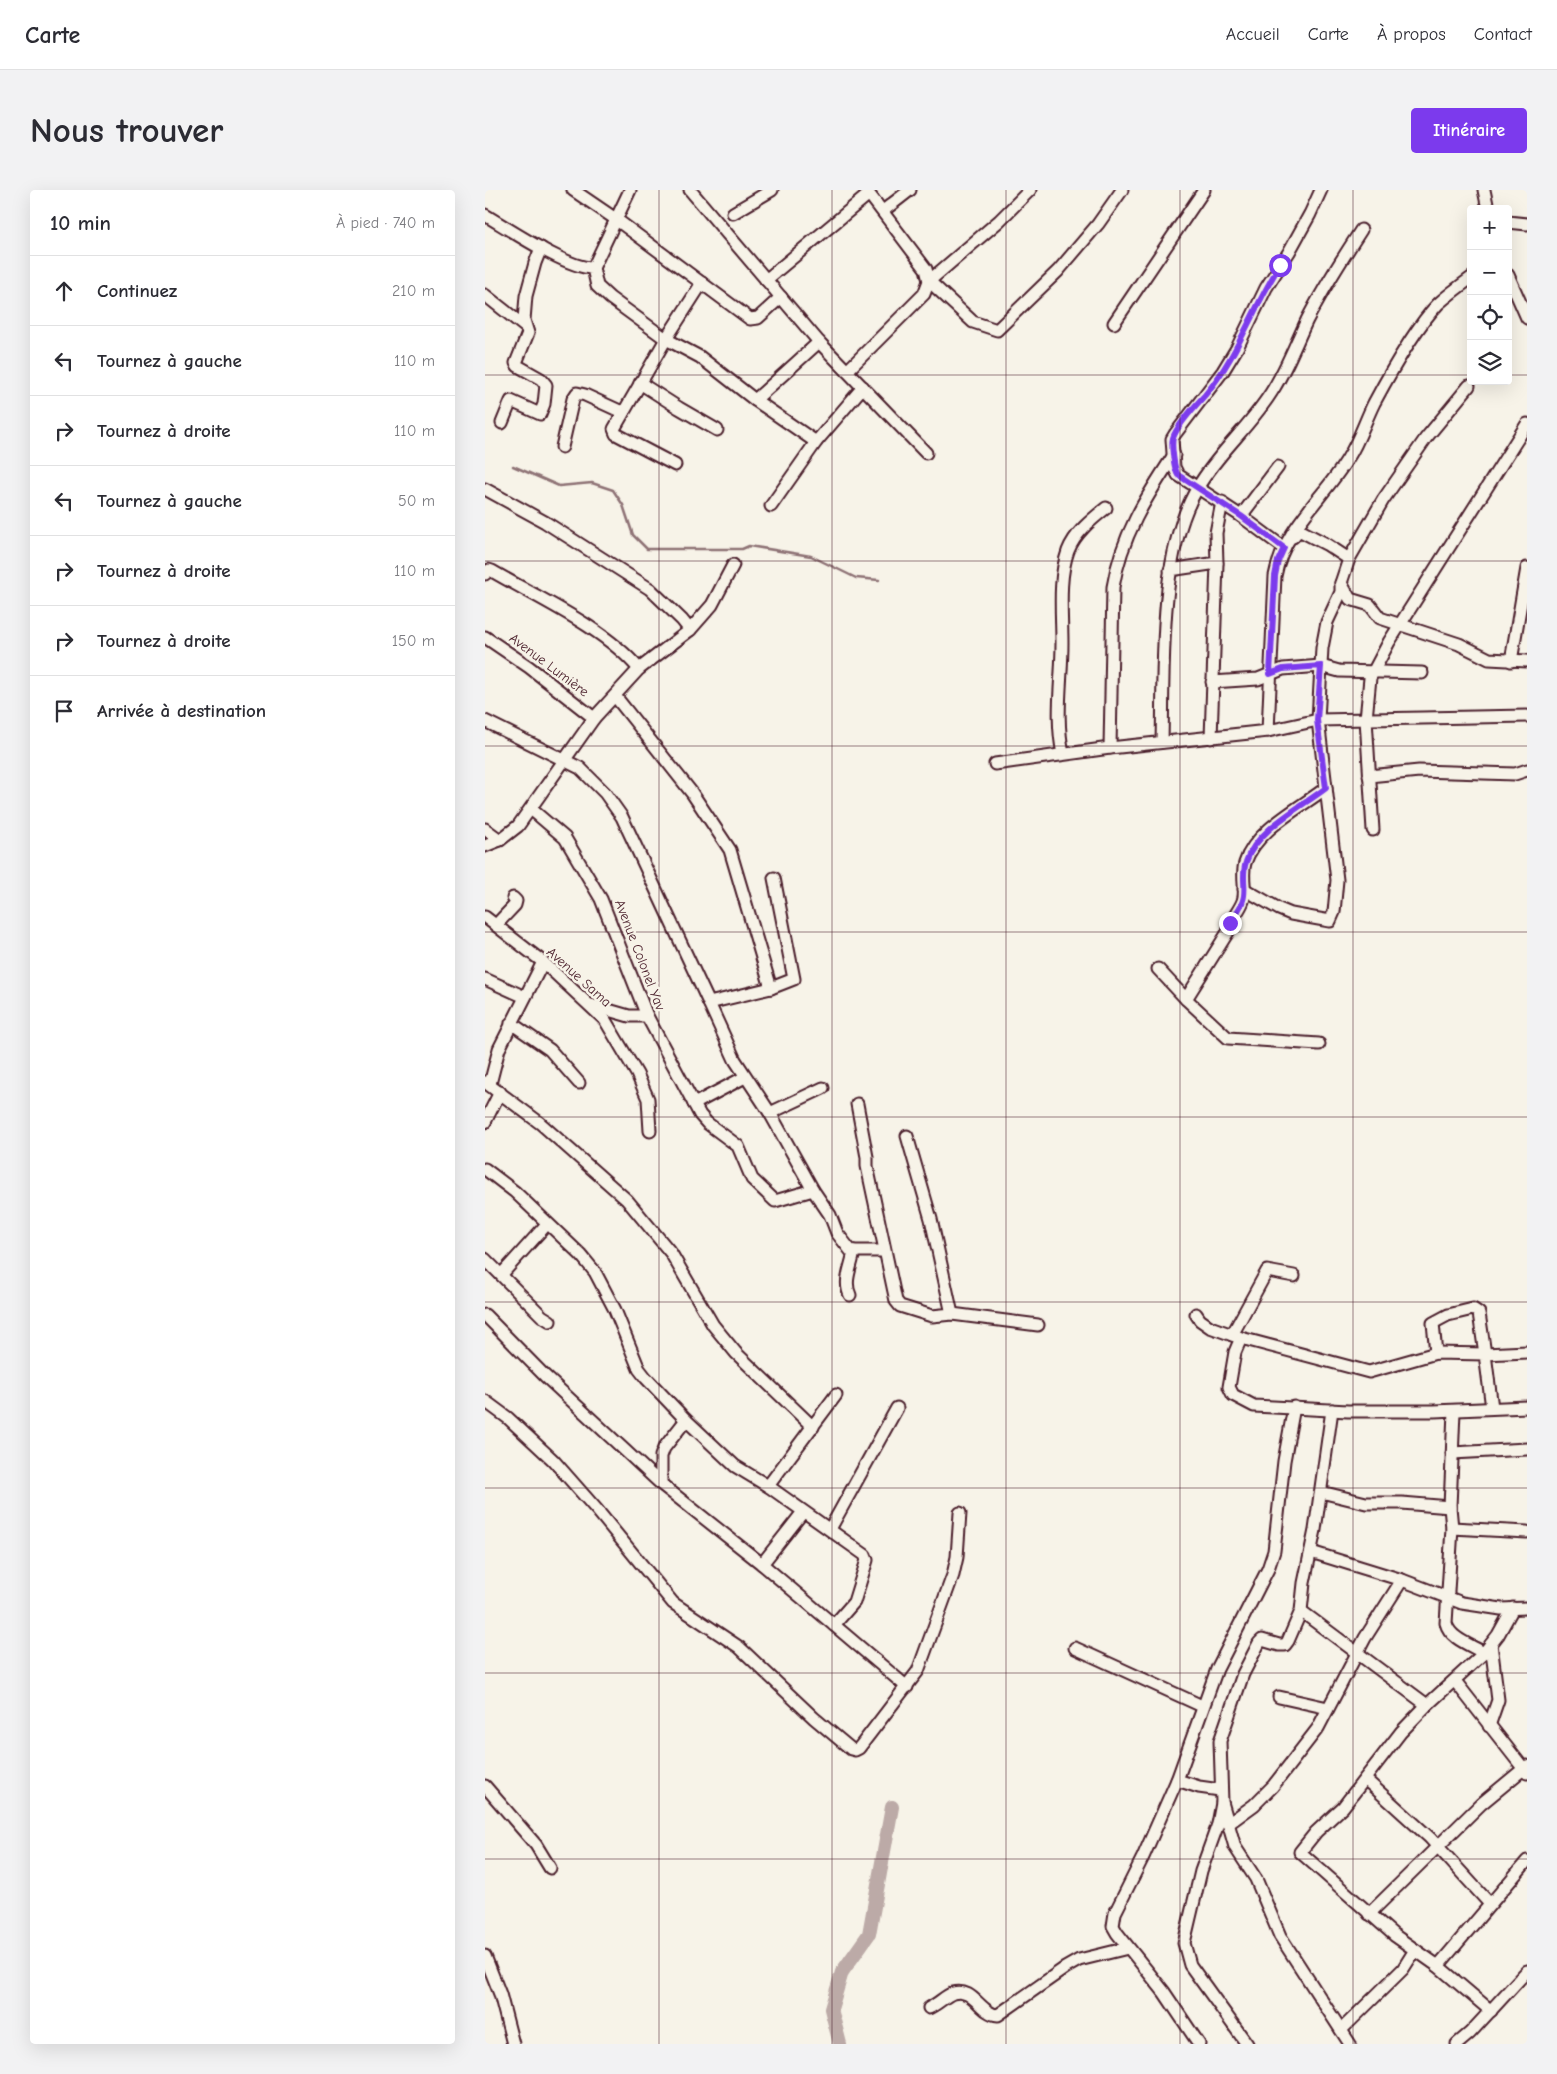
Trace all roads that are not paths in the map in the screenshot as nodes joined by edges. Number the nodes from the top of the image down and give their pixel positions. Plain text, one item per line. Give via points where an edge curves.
1 (573, 190) edge
2 (630, 190) edge
3 (690, 190) edge
4 (772, 190) edge
5 (910, 190) edge
6 (1030, 190) edge
7 (1122, 190) edge
8 (1205, 190) edge
9 (1321, 190) edge
10 (1484, 190) edge
11 (868, 192) edge
12 (1487, 205) edge
13 (883, 211) junction
14 (733, 212) dead end
15 (485, 215) edge
16 (617, 220) junction
17 (1512, 222) edge
18 (1527, 224) edge
19 (1361, 230) dead end
20 (541, 248) junction
21 (593, 268) junction
22 (766, 280) junction
23 (1467, 281) edge
24 (929, 282) junction
25 (702, 283) junction
26 (1512, 284) edge
27 (485, 295) edge
28 (781, 298) junction
29 (1527, 318) edge
30 (1114, 323) dead end
31 (524, 326) junction
32 (666, 339) junction
33 (819, 342) junction
34 (847, 372) junction
35 (640, 383) junction
36 (1469, 386) dead end
37 (863, 387) junction
38 (755, 400) junction
39 (622, 412) junction
40 (502, 423) dead end
41 (1527, 424) edge
42 (717, 430) dead end
43 (816, 442) junction
44 (562, 447) dead end
45 (926, 453) dead end
46 (1174, 455) junction
47 (675, 465) dead end
48 (1278, 467) dead end
49 (1197, 488) junction
50 (485, 489) edge
51 (1222, 502) junction
52 (771, 506) dead end
53 (1105, 508) dead end
54 (1241, 516) junction
55 (1284, 548) junction
56 (1349, 560) junction
57 (1217, 563) junction
58 (733, 565) dead end
59 (1527, 568) edge
60 (1170, 570) junction
61 (485, 574) edge
62 (1341, 583) junction
63 (1526, 585) edge
64 (1400, 626) junction
65 (690, 630) junction
66 (485, 637) edge
67 (1511, 661) junction
68 (1527, 661) edge
69 (1321, 666) junction
70 (639, 669) junction
71 (1373, 672) junction
72 (1422, 673) dead end
73 (1270, 674) junction
74 (1212, 682) junction
75 (615, 696) junction
76 (1527, 716) edge
77 (594, 718) junction
78 (1366, 719) junction
79 (1317, 720) junction
80 (485, 721) edge
81 (1268, 731) junction
82 (1211, 738) junction
83 (1162, 742) junction
84 (1110, 748) junction
85 (1063, 754) junction
86 (564, 762) junction
87 (995, 764) dead end
88 (1527, 770) edge
89 (1369, 776) junction
90 (1326, 788) junction
91 (531, 809) junction
92 (485, 829) edge
93 (1373, 830) dead end
94 (500, 840) junction
95 (485, 846) edge
96 (774, 878) dead end
97 (1244, 888) junction
98 (513, 898) dead end
99 (485, 918) edge
100 (496, 925) junction
101 (543, 962) junction
102 (1158, 969) dead end
103 (485, 979) edge
104 (771, 988) junction
105 (525, 997) junction
106 (1186, 999) junction
107 (709, 1003) junction
108 (589, 1004) junction
109 (647, 1016) junction
110 (511, 1023) junction
111 (1319, 1044) dead end
112 (745, 1076) junction
113 (487, 1083) edge
114 (579, 1083) dead end
115 (823, 1088) dead end
116 (500, 1092) junction
117 (694, 1104) junction
118 (857, 1104) dead end
119 (769, 1113) junction
120 (485, 1122) edge
121 (650, 1131) dead end
122 (907, 1136) dead end
123 (485, 1169) edge
124 (813, 1190) junction
125 (547, 1224) junction
126 (854, 1251) junction
127 (884, 1251) junction
128 (485, 1259) edge
129 (501, 1275) junction
130 (1294, 1276) dead end
131 (850, 1295) dead end
132 (952, 1314) junction
133 (1196, 1314) dead end
134 (485, 1315) edge
135 (550, 1321) dead end
136 (1038, 1325) dead end
137 (1236, 1336) junction
138 (1527, 1352) edge
139 (1436, 1353) junction
140 (1485, 1354) junction
141 (836, 1395) dead end
142 (485, 1401) edge
143 (1295, 1407) junction
144 (1527, 1407) edge
145 (897, 1408) dead end
146 (1492, 1408) junction
147 (1332, 1410) junction
148 (1454, 1410) junction
149 (686, 1420) junction
150 (813, 1427) junction
151 (1527, 1449) edge
152 (1452, 1453) junction
153 (661, 1484) junction
154 (768, 1486) junction
155 (1321, 1492) junction
156 (1451, 1507) junction
157 (803, 1512) junction
158 (960, 1513) dead end
159 (1452, 1528) junction
160 (830, 1529) junction
161 (1527, 1532) edge
162 (1311, 1552) junction
163 (762, 1564) junction
164 (1401, 1580) junction
165 (1446, 1597) junction
166 (1513, 1608) junction
167 (1527, 1608) edge
168 (1301, 1611) junction
169 (834, 1625) junction
170 (1075, 1648) dead end
171 (1487, 1649) junction
172 (1357, 1653) junction
173 (1455, 1681) junction
174 (907, 1687) junction
175 (1279, 1697) dead end
176 (1427, 1705) junction
177 (1202, 1706) junction
178 (1328, 1708) junction
179 (1489, 1726) junction
180 (1526, 1769) edge
181 (1365, 1779) junction
182 (1177, 1780) junction
183 (485, 1786) edge
184 (1220, 1790) junction
185 (1222, 1802) junction
186 (1228, 1824) junction
187 (1437, 1846) junction
188 (1527, 1861) edge
189 (550, 1868) dead end
190 (1490, 1904) junction
191 (1369, 1914) junction
192 (1128, 1948) junction
193 (1415, 1950) junction
194 (485, 1956) edge
195 (1438, 1966) junction
196 (1527, 1971) edge
197 (929, 2008) dead end
198 (1491, 2011) junction
199 (1345, 2039) edge
200 (513, 2044) edge
201 (1199, 2044) edge
202 (1247, 2044) edge
203 (1457, 2044) edge

1 - 16 street
2 - 16 street
3 - 22 street
4 - 14 street
5 - 13 street
6 - 24 street
7 - 24 street via 1058,271 997,330 973,322
8 - 30 street
9 - 46 street via 1266,288 1237,348 1175,434
10 - 12 street
11 - 13 street
11 - 22 street
13 - 24 street via 925,269
15 - 20 street
16 - 21 street
16 - 25 street
17 - 18 street
19 - 49 street via 1308,318 1274,388
20 - 21 street via 577,266
20 - 31 street via 526,296
21 - 32 street via 594,279 601,290
22 - 28 street
23 - 55 street via 1425,320 1375,402 1348,458
24 - 34 street via 924,294
25 - 28 street via 750,319 758,318
25 - 32 street
26 - 29 street
27 - 31 street
28 - 33 street
31 - 40 street via 528,334 517,364 546,385 544,404 540,414 511,401
32 - 35 street
32 - 38 street via 700,357
33 - 34 street
33 - 38 street
34 - 37 street
35 - 39 street
35 - 42 street
36 - 56 street via 1415,453 1383,500
37 - 43 street
37 - 45 street
38 - 43 street
39 - 44 street via 577,393
39 - 47 street via 614,429 616,434
41 - 64 street
43 - 52 street
46 - 49 street via 1178,475
46 - 84 street via 1131,525 1118,562 1113,587
48 - 54 street
49 - 51 street
49 - 60 street
50 - 65 street via 545,522 649,588
51 - 54 street
51 - 57 street via 1216,533
53 - 85 street via 1079,532 1066,561 1058,712
54 - 55 street
55 - 56 street via 1299,530
55 - 73 street via 1275,576
56 - 62 street
57 - 60 street
57 - 74 street
58 - 65 street via 713,605
59 - 63 street
60 - 83 street
61 - 70 street via 492,571 576,620 624,652
62 - 64 street via 1350,599 1370,605 1381,618
62 - 69 street via 1341,592 1324,630
63 - 67 street
64 - 67 street via 1459,644 1489,659
64 - 71 street
65 - 70 street
66 - 77 street, Avenue Lumière
67 - 68 street
69 - 71 street via 1339,671
69 - 73 street via 1283,669
69 - 79 street
70 - 75 street
71 - 72 street
71 - 78 street
73 - 74 street
73 - 81 street
74 - 82 street
75 - 77 street
75 - 104 street via 692,793 730,850
76 - 78 street
77 - 86 street
78 - 79 street
78 - 89 street
79 - 81 street
79 - 90 street
80 - 86 street
81 - 82 street
82 - 83 street
83 - 84 street
84 - 85 street
85 - 87 street
86 - 91 street
86 - 107 street via 580,768 592,779 622,817
88 - 89 street via 1515,774 1419,771
89 - 93 street
90 - 97 street via 1256,842 1245,863
90 - 97 street via 1337,880 1330,921 1285,911
91 - 94 street via 511,833
91 - 109 street, Avenue Colonel Yav via 565,838 601,899
92 - 94 street
94 - 95 street
96 - 104 street via 794,979
97 - 106 street via 1243,901 1230,923 1229,932
98 - 100 street via 515,905
99 - 100 street, Avenue Sama
100 - 101 street, Avenue Sama
101 - 105 street
101 - 108 street, Avenue Sama
102 - 106 street
103 - 105 street
104 - 107 street
105 - 110 street
106 - 111 street via 1228,1038
107 - 112 street
108 - 109 street via 629,1016
108 - 121 street, Avenue Sama via 613,1032 643,1088 649,1105
109 - 117 street, Avenue Colonel Yav
110 - 113 street
110 - 114 street via 550,1050
112 - 117 street
112 - 119 street
113 - 116 street
115 - 119 street
116 - 120 street
116 - 150 street via 627,1200 671,1253 713,1325 736,1353
117 - 124 street, Avenue Colonel Yav via 707,1123 738,1146 752,1179 775,1201
118 - 127 street
119 - 124 street
122 - 132 street via 931,1219
123 - 125 street via 515,1192
124 - 126 street via 831,1216 837,1233
125 - 129 street
125 - 149 street via 595,1272 615,1310 639,1369
126 - 127 street
126 - 131 street via 847,1281
127 - 132 street via 898,1304 932,1316
128 - 129 street
129 - 135 street
130 - 137 street via 1267,1271
132 - 136 street
133 - 137 street via 1203,1323
134 - 153 street
137 - 139 street via 1369,1372
137 - 143 street via 1228,1382 1233,1395 1254,1406
138 - 140 street
139 - 140 street
139 - 140 street via 1433,1323 1448,1315 1473,1309 1479,1313
140 - 146 street
141 - 150 street
142 - 174 street via 553,1460 673,1603 739,1647 851,1749 859,1748
143 - 147 street
143 - 177 street via 1284,1461 1274,1551
144 - 146 street
145 - 160 street
146 - 148 street
147 - 148 street
147 - 155 street
148 - 152 street
149 - 153 street via 661,1456
149 - 154 street via 735,1466
150 - 154 street
151 - 152 street
152 - 156 street
153 - 163 street
154 - 157 street
155 - 156 street via 1366,1503 1402,1502
155 - 162 street
156 - 159 street
157 - 160 street
157 - 163 street
158 - 174 street via 953,1575 918,1671
159 - 161 street
159 - 165 street
160 - 169 street via 867,1560 854,1602
162 - 164 street
162 - 168 street
163 - 169 street
164 - 165 street
164 - 172 street
165 - 166 street via 1474,1606
165 - 171 street via 1448,1629 1453,1635
166 - 167 street
166 - 171 street
168 - 172 street
168 - 184 street via 1285,1645 1262,1640 1243,1674 1220,1741
169 - 174 street
170 - 177 street
171 - 173 street
171 - 179 street via 1498,1700
172 - 176 street
172 - 178 street
173 - 176 street
173 - 179 street
175 - 178 street
176 - 181 street via 1401,1732
177 - 182 street
178 - 186 street via 1318,1728 1280,1778 1254,1805
179 - 180 street
180 - 187 street via 1481,1804
181 - 187 street
181 - 191 street via 1300,1852
182 - 184 street
182 - 192 street via 1113,1919 1113,1926
183 - 189 street via 536,1845
184 - 185 street
185 - 186 street
185 - 202 street via 1184,1943 1190,1965
186 - 199 street via 1235,1847 1256,1879 1280,1936
187 - 190 street
187 - 191 street
188 - 190 street
190 - 195 street
191 - 193 street
192 - 197 street via 1079,1960 998,2015 961,1992 951,1994
192 - 201 street via 1164,1992
193 - 195 street
193 - 199 street
194 - 200 street via 500,1994
195 - 198 street
196 - 198 street
198 - 203 street

